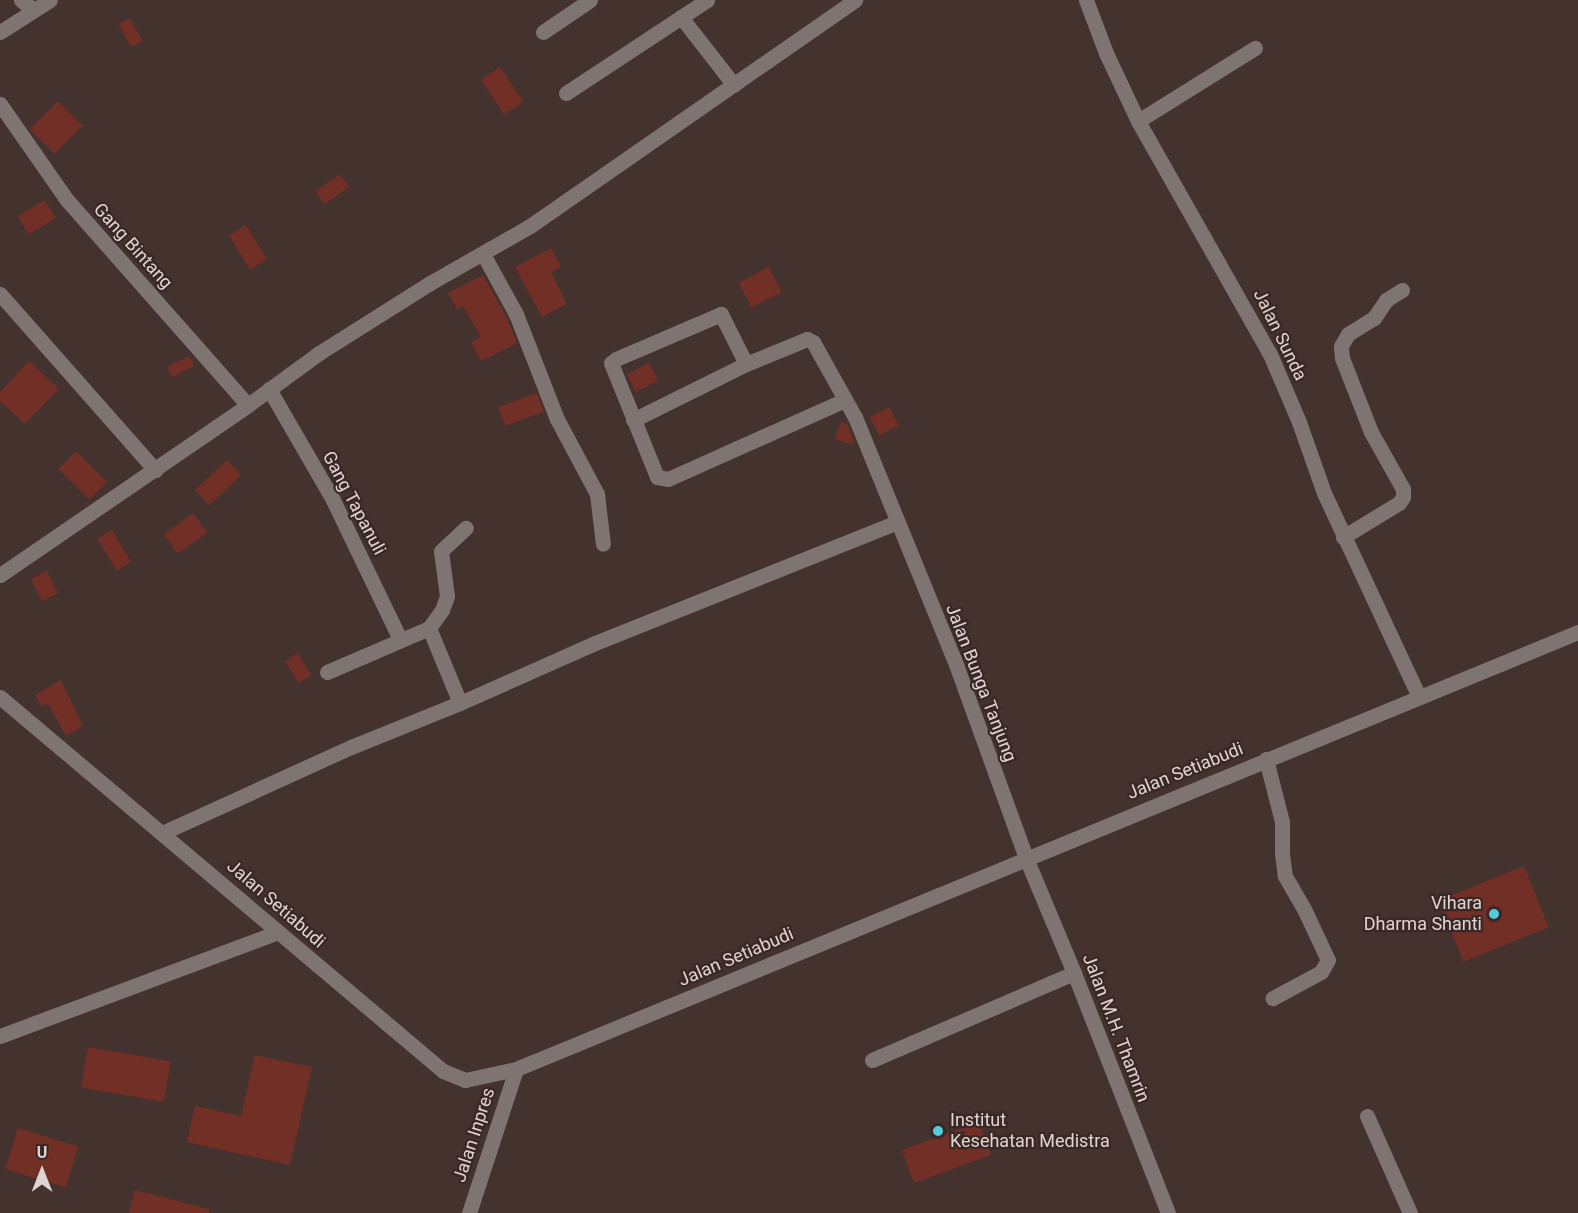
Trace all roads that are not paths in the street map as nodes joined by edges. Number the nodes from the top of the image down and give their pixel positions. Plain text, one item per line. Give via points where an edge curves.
1 (21, 0) edge
2 (50, 0) edge
3 (590, 0) edge
4 (707, 0) edge
5 (855, 0) edge
6 (1086, 0) edge
7 (34, 10) junction
8 (681, 17) junction
9 (0, 32) edge
10 (543, 32) dead end
11 (1255, 48) dead end
12 (734, 85) junction
13 (566, 93) dead end
14 (0, 104) edge
15 (1138, 121) junction
16 (483, 254) junction
17 (1402, 290) dead end
18 (0, 294) edge
19 (746, 364) junction
20 (269, 389) junction
21 (845, 400) junction
22 (248, 405) junction
23 (633, 420) junction
24 (155, 470) junction
25 (897, 522) junction
26 (466, 528) dead end
27 (1343, 537) junction
28 (603, 544) dead end
29 (0, 575) edge
30 (429, 628) junction
31 (1578, 632) edge
32 (400, 639) junction
33 (327, 672) dead end
34 (0, 697) edge
35 (1419, 697) junction
36 (460, 703) junction
37 (1266, 759) junction
38 (162, 832) junction
39 (1026, 858) junction
40 (278, 932) junction
41 (1074, 973) junction
42 (1273, 998) dead end
43 (0, 1036) edge
44 (872, 1060) dead end
45 (516, 1069) junction
46 (1367, 1116) dead end
47 (469, 1213) edge
48 (1168, 1213) edge
49 (1410, 1213) edge

1 - 7 street
2 - 7 street
3 - 10 street
4 - 8 street
5 - 12 street
6 - 15 street, Jalan Sunda
7 - 9 street
8 - 12 street
8 - 13 street
11 - 15 street
12 - 16 street via 561,206
14 - 22 street, Gang Bintang via 73,208
15 - 27 street, Jalan Sunda via 1270,354
16 - 20 street via 430,282
16 - 28 street via 516,314 557,419 597,494
17 - 27 street via 1386,300 1374,318 1348,334 1341,346 1371,432 1403,497
18 - 24 street
19 - 21 street, Jalan Bunga Tanjung via 811,340
19 - 23 street
19 - 23 street via 721,314 616,359 611,368
20 - 22 street
20 - 32 street, Gang Tapanuli via 333,500
21 - 23 street via 668,479 657,477
21 - 25 street, Jalan Bunga Tanjung
22 - 24 street
24 - 29 street
25 - 36 street via 599,641
25 - 39 street, Jalan Bunga Tanjung via 954,659
26 - 30 street via 441,551 447,596
27 - 35 street, Jalan Sunda
30 - 32 street
30 - 36 street
31 - 35 street, Jalan Setiabudi
32 - 33 street
34 - 38 street, Jalan Setiabudi
35 - 37 street, Jalan Setiabudi
36 - 38 street
37 - 39 street, Jalan Setiabudi
37 - 42 street via 1282,822 1285,876 1328,960 1322,972
38 - 40 street, Jalan Setiabudi
39 - 41 street, Jalan M.H. Thamrin
39 - 45 street, Jalan Setiabudi
40 - 43 street
40 - 45 street, Jalan Setiabudi via 443,1071 465,1080
41 - 44 street
41 - 48 street, Jalan M.H. Thamrin
45 - 47 street, Jalan Inpres
46 - 49 street

